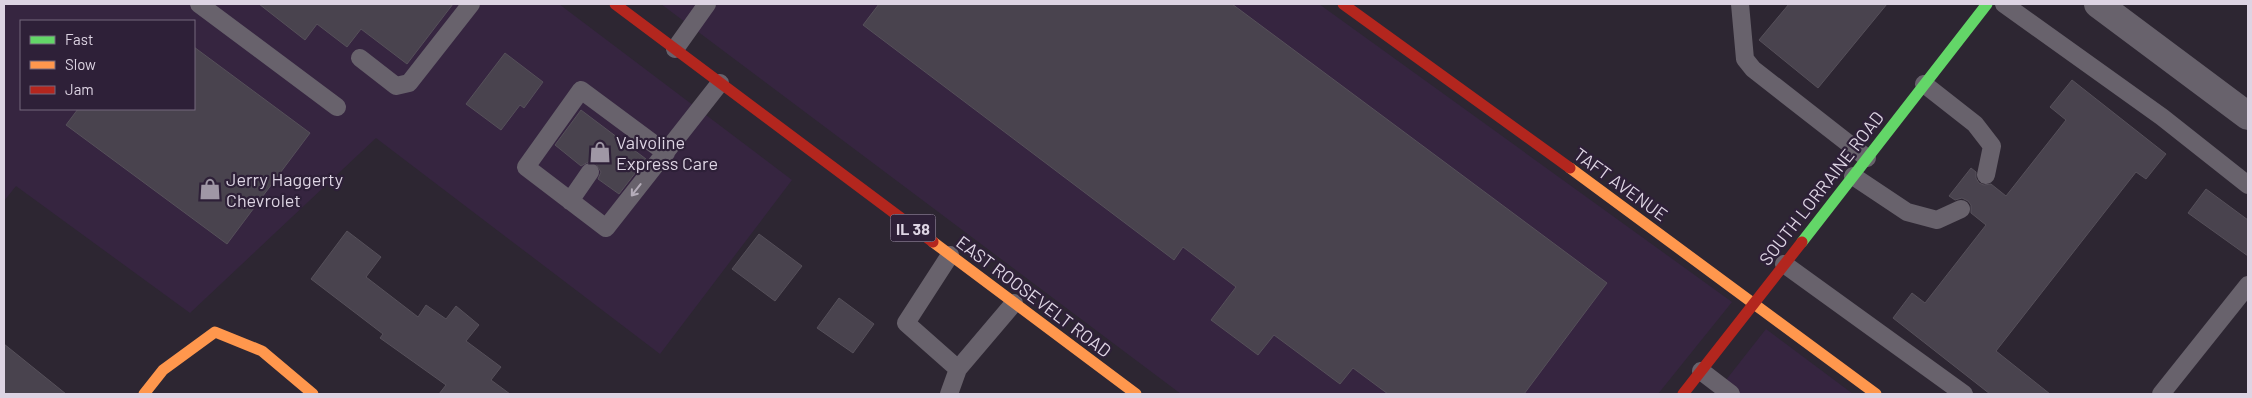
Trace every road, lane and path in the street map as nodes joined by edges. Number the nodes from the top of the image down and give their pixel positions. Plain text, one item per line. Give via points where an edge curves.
1 (199, 4) edge
2 (471, 4) edge
3 (615, 4) edge
4 (707, 4) edge
5 (1343, 4) edge
6 (1740, 4) edge
7 (1987, 4) edge
8 (2004, 4) edge
9 (2098, 4) edge
10 (675, 49) junction
11 (360, 58) dead end
12 (720, 83) junction
13 (1924, 84) junction
14 (337, 107) dead end
15 (2248, 116) edge
16 (666, 153) junction
17 (1867, 158) junction
18 (590, 172) dead end
19 (1986, 175) dead end
20 (1853, 176) junction
21 (2248, 185) edge
22 (570, 201) junction
23 (1961, 209) dead end
24 (950, 255) junction
25 (1784, 264) junction
26 (2248, 285) edge
27 (1014, 303) junction
28 (1753, 303) junction
29 (958, 369) junction
30 (1701, 372) junction
31 (1127, 392) edge
32 (144, 394) edge
33 (313, 394) edge
34 (950, 394) edge
35 (1683, 394) edge
36 (1731, 394) edge
37 (1876, 394) edge
38 (1964, 394) edge
39 (2161, 394) edge

1 - 14 lane
2 - 11 lane via 409,83 396,86
3 - 10 street, IL 38
4 - 10 lane
5 - 28 street, TAFT AVENUE
6 - 17 lane via 1745,59
7 - 13 street, SOUTH LORRAINE ROAD
8 - 21 lane via 2162,117
9 - 15 street
10 - 12 street, IL 38
12 - 16 lane
12 - 24 street, EAST ROOSEVELT ROAD / IL 38
13 - 17 street, SOUTH LORRAINE ROAD
13 - 19 lane via 1976,124 1992,146
16 -> 22 lane via 606,228
16 - 22 lane via 622,130 581,90 526,167
17 - 20 street, SOUTH LORRAINE ROAD
18 - 22 lane
20 - 23 lane via 1907,212 1937,220
20 - 25 street, SOUTH LORRAINE ROAD
24 - 27 street, EAST ROOSEVELT ROAD / IL 38
24 - 29 lane via 906,323
25 - 28 street, SOUTH LORRAINE ROAD
25 - 38 lane
26 - 39 lane
27 - 29 lane
27 - 31 street, EAST ROOSEVELT ROAD / IL 38
28 - 30 street, SOUTH LORRAINE ROAD
28 - 37 street, TAFT AVENUE
29 - 34 lane
30 - 35 street, SOUTH LORRAINE ROAD
30 - 36 lane
32 - 33 street via 163,370 215,332 262,351

